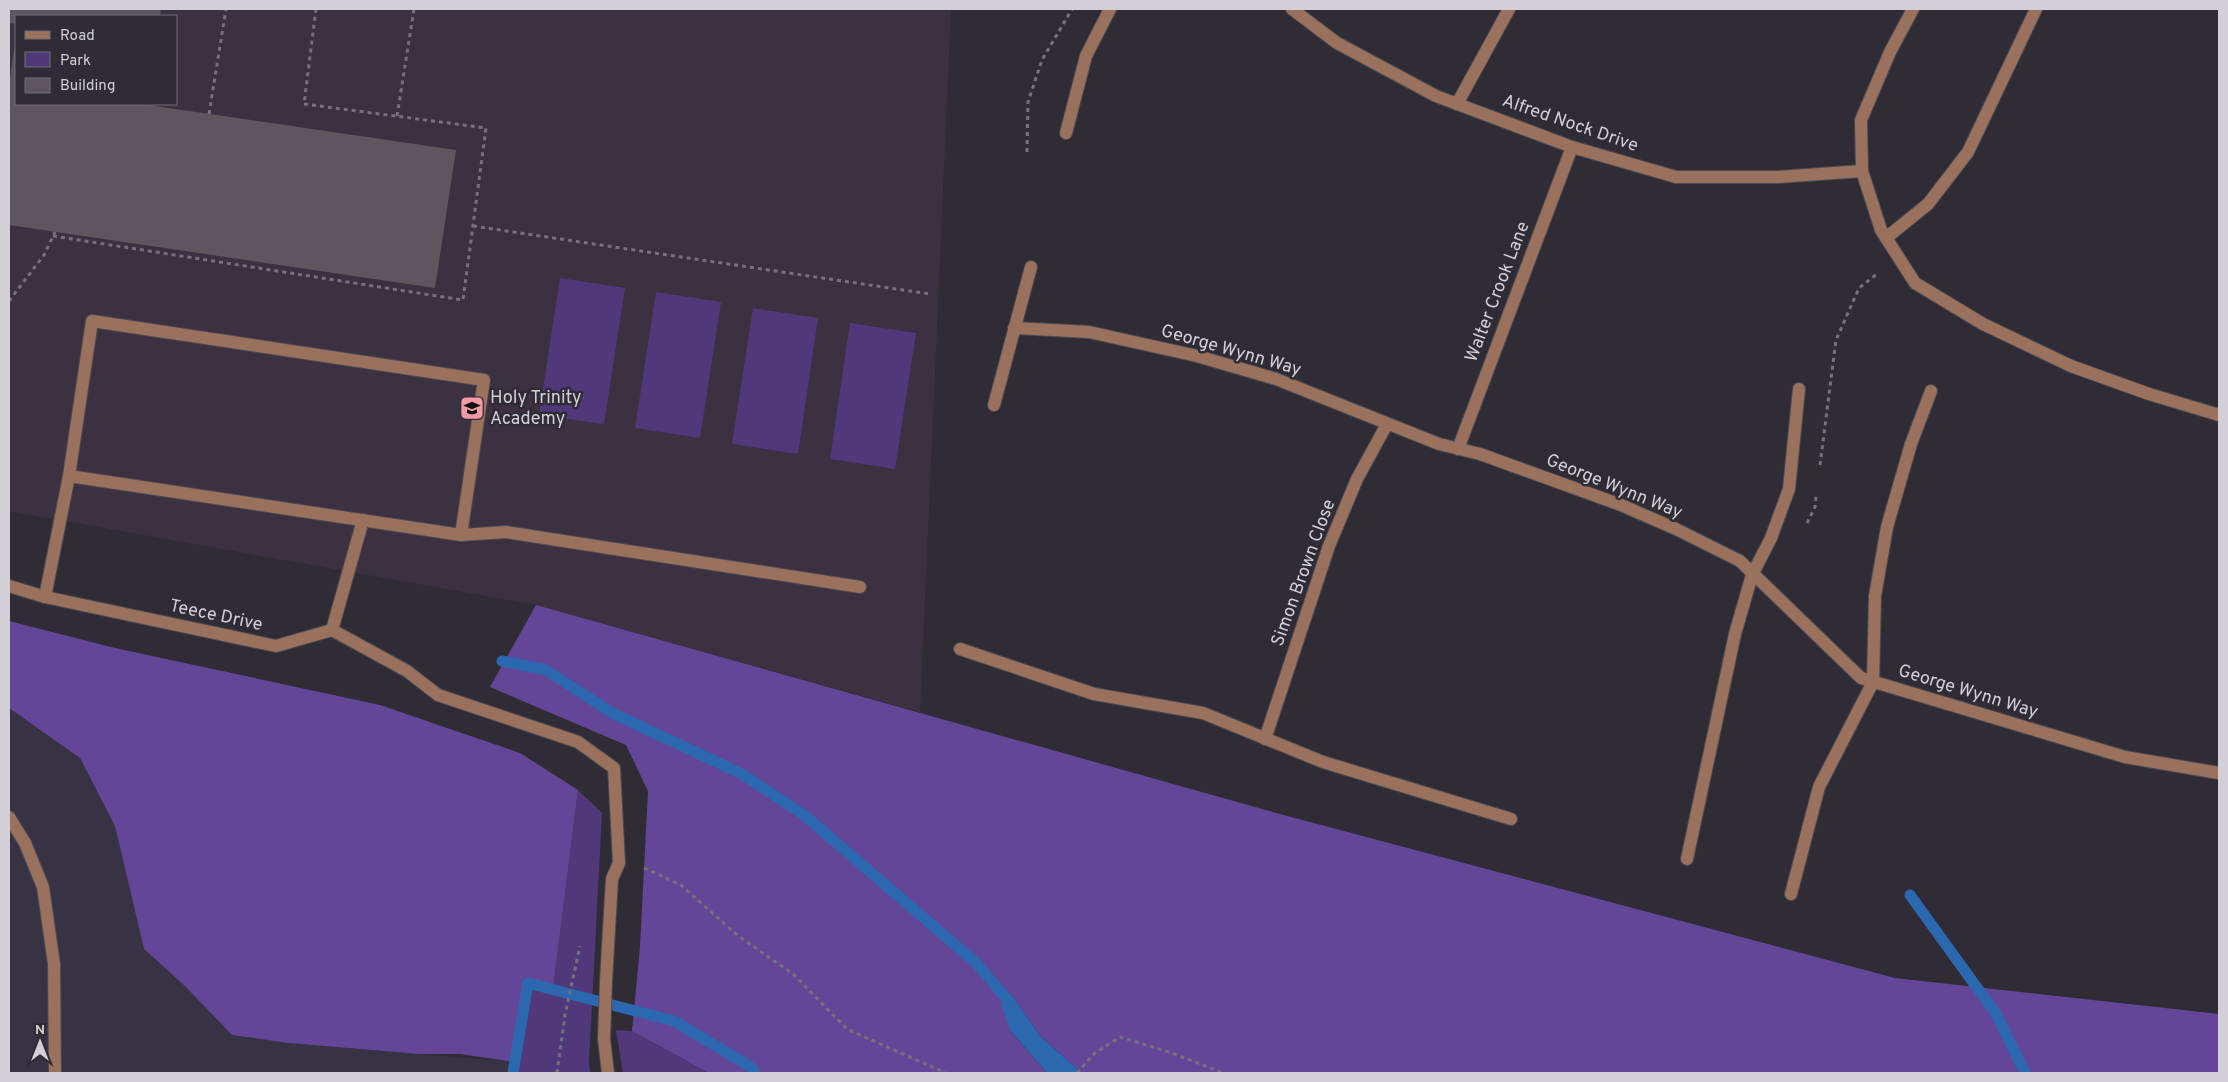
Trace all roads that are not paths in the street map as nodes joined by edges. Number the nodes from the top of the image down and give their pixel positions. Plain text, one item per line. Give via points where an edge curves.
1 (1110, 9) edge
2 (1292, 9) edge
3 (1509, 9) edge
4 (1913, 9) edge
5 (2036, 9) edge
6 (1457, 104) junction
7 (1066, 133) dead end
8 (1572, 147) junction
9 (1862, 170) junction
10 (1886, 238) junction
11 (1031, 267) dead end
12 (1014, 328) junction
13 (1799, 389) dead end
14 (1931, 391) dead end
15 (994, 405) dead end
16 (2219, 415) edge
17 (1387, 424) junction
18 (1458, 449) junction
19 (69, 476) junction
20 (363, 520) junction
21 (461, 535) junction
22 (1752, 575) junction
23 (9, 586) edge
24 (860, 587) dead end
25 (45, 597) junction
26 (332, 630) junction
27 (960, 650) dead end
28 (1873, 682) junction
29 (1265, 739) junction
30 (2219, 773) edge
31 (9, 817) edge
32 (1511, 819) dead end
33 (1687, 859) dead end
34 (1791, 894) dead end
35 (55, 1073) edge
36 (608, 1073) edge

1 - 7 street via 1086,56
2 - 6 street, Alfred Nock Drive via 1337,43
3 - 6 street
4 - 9 street via 1890,52 1861,120
5 - 10 street via 1968,152 1928,204
6 - 8 street, Alfred Nock Drive
8 - 9 street, Alfred Nock Drive via 1676,177 1778,177
8 - 18 street, Walter Crook Lane
9 - 10 street
10 - 16 street via 1915,282 1982,324 2071,366
11 - 12 street
12 - 15 street
12 - 17 street, George Wynn Way via 1089,332 1197,356 1276,379
13 - 22 street via 1789,489 1771,538
14 - 28 street via 1886,527 1875,596
17 - 18 street, George Wynn Way
17 - 29 street, Simon Brown Close via 1357,479 1329,546
18 - 22 street, George Wynn Way via 1621,505 1740,561
19 - 20 street
19 - 21 street via 92,321 484,380
19 - 25 street
20 - 21 street
20 - 26 street
21 - 24 street via 506,532
22 - 28 street, George Wynn Way via 1861,678
22 - 33 street via 1735,634
23 - 25 street, Teece Drive
25 - 26 street, Teece Drive via 276,646
26 - 36 street via 407,671 438,695 578,742 614,768 619,863 612,879 606,981 604,1039
27 - 29 street via 1094,694 1203,713
28 - 30 street, George Wynn Way via 2125,757
28 - 34 street via 1819,787
29 - 32 street via 1323,762
31 - 35 street via 25,843 43,887 54,964

